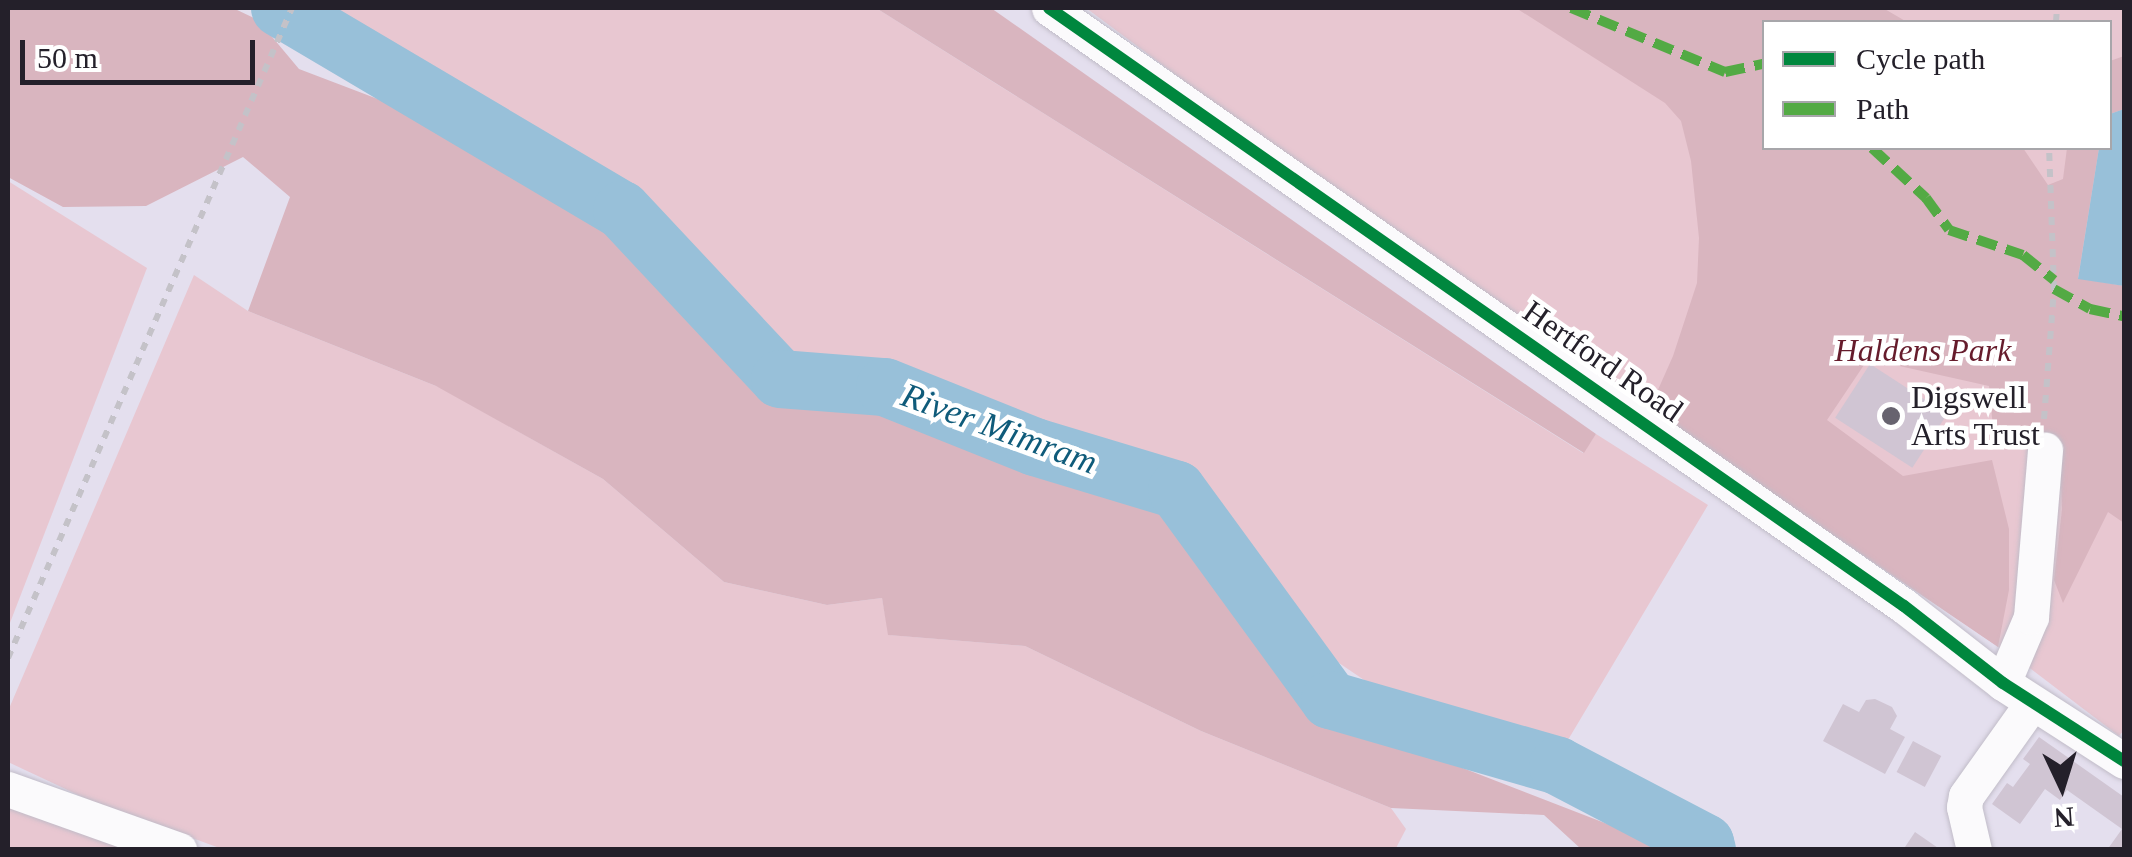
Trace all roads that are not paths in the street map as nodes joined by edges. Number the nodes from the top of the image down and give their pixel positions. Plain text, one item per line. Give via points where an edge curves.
1 (1049, 8) edge
2 (2045, 450) road end
3 (2003, 683) junction
4 (2032, 703) junction
5 (2124, 761) edge
6 (8, 789) edge
7 (178, 850) edge
8 (1974, 850) edge

1 - 3 street, Hertford Road via 1876,587
2 - 3 street via 2031,616
3 - 4 street, Hertford Road
4 - 5 street, Hertford Road
4 - 8 street via 1966,796
6 - 7 street

